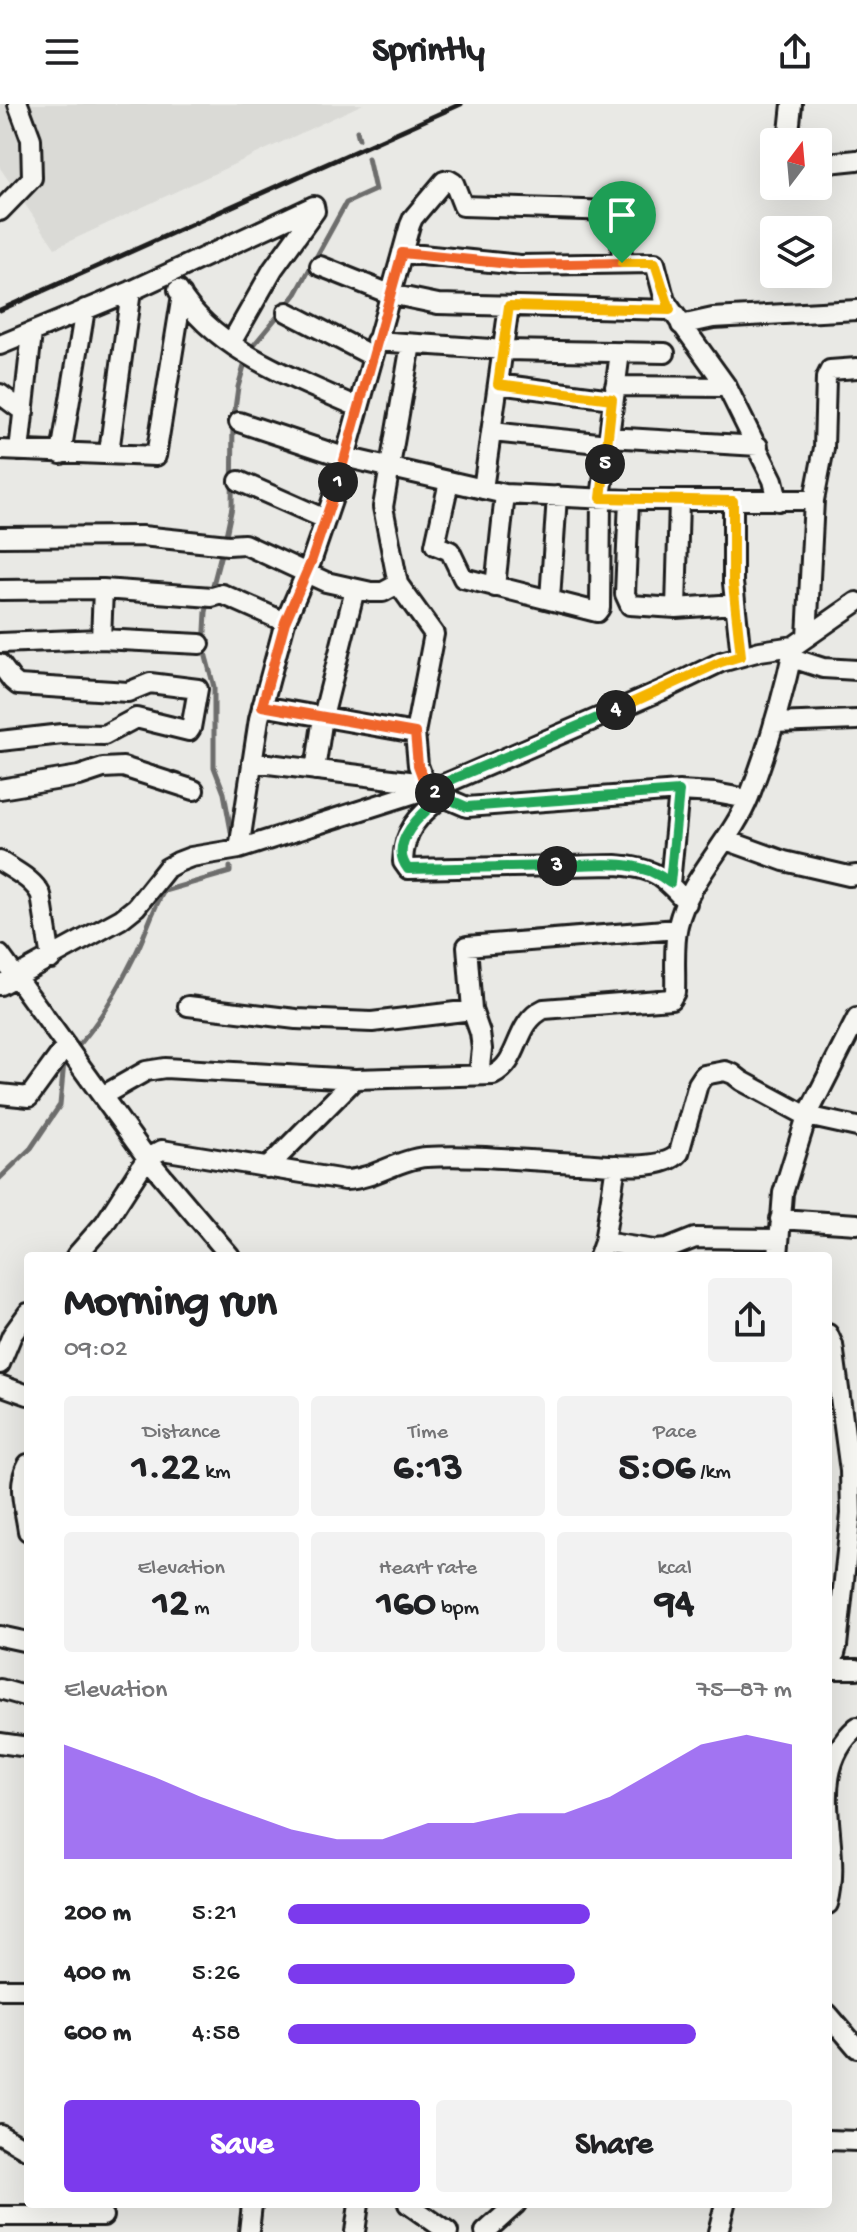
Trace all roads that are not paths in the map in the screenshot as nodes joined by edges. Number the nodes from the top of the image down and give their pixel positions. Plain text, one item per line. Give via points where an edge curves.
1 (18, 104) edge
2 (792, 104) edge
3 (789, 128) edge
4 (857, 160) edge
5 (832, 163) edge
6 (0, 211) edge
7 (402, 253) junction
8 (622, 263) junction
9 (320, 266) dead end
10 (168, 274) junction
11 (131, 291) junction
12 (390, 294) junction
13 (182, 295) junction
14 (509, 306) junction
15 (85, 309) junction
16 (857, 310) edge
17 (287, 312) dead end
18 (676, 317) junction
19 (32, 333) junction
20 (231, 343) junction
21 (411, 344) junction
22 (0, 345) edge
23 (374, 348) junction
24 (505, 350) junction
25 (620, 352) junction
26 (665, 353) dead end
27 (857, 368) edge
28 (498, 384) junction
29 (727, 387) junction
30 (614, 392) junction
31 (0, 394) edge
32 (358, 407) junction
33 (24, 412) junction
34 (239, 422) dead end
35 (492, 432) junction
36 (608, 441) junction
37 (758, 446) junction
38 (0, 450) edge
39 (19, 451) junction
40 (109, 452) junction
41 (61, 454) junction
42 (344, 457) junction
43 (389, 468) junction
44 (239, 481) dead end
45 (449, 482) junction
46 (483, 489) junction
47 (505, 494) junction
48 (557, 496) junction
49 (601, 498) junction
50 (629, 500) junction
51 (814, 500) junction
52 (679, 501) junction
53 (733, 501) junction
54 (778, 501) junction
55 (325, 519) junction
56 (0, 537) edge
57 (306, 572) junction
58 (398, 584) junction
59 (495, 587) junction
60 (103, 589) junction
61 (355, 589) junction
62 (0, 590) edge
63 (550, 599) junction
64 (857, 602) edge
65 (735, 604) junction
66 (676, 608) junction
67 (285, 622) junction
68 (101, 639) junction
69 (0, 643) edge
70 (200, 644) dead end
71 (798, 647) junction
72 (741, 656) junction
73 (0, 664) edge
74 (857, 670) edge
75 (262, 706) junction
76 (323, 717) junction
77 (857, 720) edge
78 (774, 723) junction
79 (415, 733) junction
80 (0, 741) edge
81 (252, 762) junction
82 (315, 770) junction
83 (0, 789) edge
84 (194, 790) dead end
85 (431, 790) junction
86 (679, 791) junction
87 (748, 799) junction
88 (726, 840) junction
89 (239, 849) junction
90 (0, 861) edge
91 (857, 875) edge
92 (670, 883) junction
93 (687, 903) junction
94 (677, 929) junction
95 (0, 955) edge
96 (51, 959) junction
97 (8, 982) edge
98 (188, 1006) dead end
99 (472, 1010) junction
100 (855, 1023) edge
101 (66, 1046) junction
102 (479, 1075) junction
103 (355, 1079) junction
104 (0, 1094) edge
105 (102, 1096) junction
106 (807, 1116) junction
107 (857, 1127) edge
108 (147, 1158) junction
109 (616, 1165) junction
110 (267, 1168) junction
111 (780, 1219) junction
112 (857, 1224) edge
113 (714, 1247) edge
114 (779, 1248) edge
115 (601, 1249) edge
116 (80, 1252) edge
117 (227, 1252) edge
118 (24, 1318) edge
119 (832, 1343) edge
120 (0, 1364) edge
121 (0, 1385) edge
122 (24, 1394) edge
123 (24, 1470) edge
124 (854, 1481) edge
125 (24, 1500) edge
126 (854, 1515) edge
127 (0, 1636) edge
128 (24, 1641) edge
129 (832, 1662) edge
130 (832, 1667) edge
131 (857, 1669) edge
132 (0, 1689) edge
133 (24, 1696) edge
134 (857, 1727) edge
135 (0, 1743) edge
136 (24, 1746) edge
137 (832, 1760) edge
138 (0, 1989) edge
139 (24, 1989) edge
140 (832, 2019) edge
141 (857, 2048) edge
142 (0, 2134) edge
143 (832, 2140) edge
144 (857, 2141) edge
145 (24, 2148) edge
146 (252, 2208) edge
147 (358, 2208) edge
148 (414, 2208) edge
149 (512, 2208) edge
150 (724, 2208) edge
151 (0, 2216) edge
152 (103, 2217) edge
153 (249, 2232) edge
154 (355, 2232) edge
155 (448, 2232) edge
156 (485, 2232) edge
157 (718, 2232) edge

1 - 6 street via 31,139 32,178
2 - 3 street
4 - 5 street
7 - 8 street via 520,265
7 - 8 street via 413,218 449,180 463,206 618,212
7 - 12 street
8 - 18 street via 655,263
9 - 12 street
10 - 11 street
10 - 13 street
10 - 20 street via 314,206
11 - 15 street
11 - 40 street
12 - 14 street via 438,304
12 - 23 street
13 - 20 street
13 - 40 street via 156,456
14 - 18 street
14 - 24 street
15 - 19 street
15 - 41 street
16 - 18 street
17 - 23 street
18 - 29 street
19 - 22 street
19 - 33 street
20 - 32 street via 265,365
21 - 23 street
21 - 24 street
21 - 43 street
23 - 32 street
24 - 25 street
24 - 28 street
25 - 26 street
25 - 30 street
27 - 51 street via 834,369 827,375 824,448
28 - 30 street
28 - 35 street
29 - 30 street
29 - 37 street
30 - 36 street
31 - 33 street
32 - 42 street
33 - 39 street
34 - 42 street
35 - 36 street
35 - 46 street
36 - 37 street
36 - 49 street
37 - 54 street
38 - 39 street
39 - 41 street
40 - 41 street
42 - 43 street
42 - 55 street
43 - 45 street
43 - 58 street via 383,515
44 - 55 street
45 - 46 street
45 - 59 street via 435,545 450,551 463,578
46 - 47 street
47 - 48 street
47 - 59 street
48 - 49 street
48 - 63 street
49 - 50 street
49 - 63 street via 600,608 594,613
50 - 52 street
50 - 66 street via 627,601
51 - 54 street
51 - 71 street
52 - 53 street
52 - 66 street
53 - 54 street
53 - 65 street
55 - 57 street
56 - 57 street via 142,536 244,544
57 - 61 street
57 - 67 street
58 - 61 street via 383,592
58 - 79 street via 435,639
59 - 63 street
60 - 62 street
60 - 67 street via 222,594
60 - 68 street
61 - 76 street
64 - 71 street
65 - 66 street
65 - 72 street
67 - 75 street
68 - 69 street
68 - 70 street
71 - 72 street
71 - 74 street via 823,668
71 - 78 street
72 - 85 street
73 - 80 street via 18,685 128,692 150,683 198,689 189,731 136,718 104,735
75 - 76 street
75 - 81 street
76 - 79 street
76 - 82 street
77 - 78 street
78 - 87 street
79 - 85 street via 418,765
81 - 82 street
81 - 89 street
82 - 85 street
83 - 84 street via 123,767
85 - 86 street via 467,807
85 - 89 street
85 - 92 street via 407,832 403,862 408,869 616,865 641,867
86 - 87 street
86 - 92 street
87 - 88 street
88 - 91 street via 784,861
88 - 93 street
89 - 96 street via 191,857 167,868 121,919
90 - 96 street via 37,887
92 - 93 street
93 - 94 street
94 - 99 street via 469,945
94 - 102 street via 671,999 544,1009 528,1019 502,1071
95 - 97 street
96 - 97 street
97 - 101 street
98 - 99 street via 372,1022
99 - 102 street via 480,1033
100 - 106 street
101 - 104 street via 29,1097
101 - 105 street
102 - 103 street
103 - 105 street via 155,1069
103 - 110 street
105 - 108 street
106 - 107 street
106 - 109 street via 733,1074 704,1075 673,1160
106 - 111 street
108 - 110 street via 162,1150
108 - 116 street
108 - 117 street
109 - 110 street via 426,1157 345,1180
109 - 115 street
111 - 112 street
111 - 114 street
113 - 114 street
113 - 115 street via 695,1238 667,1249
118 - 120 street
119 - 124 street
121 - 122 street
123 - 125 street
124 - 126 street
126 - 129 street
127 - 128 street
130 - 131 street
132 - 133 street
134 - 137 street
135 - 136 street
138 - 139 street
140 - 141 street
142 - 145 street
143 - 144 street
146 - 153 street
147 - 154 street
148 - 155 street
149 - 156 street
150 - 157 street
151 - 152 street

